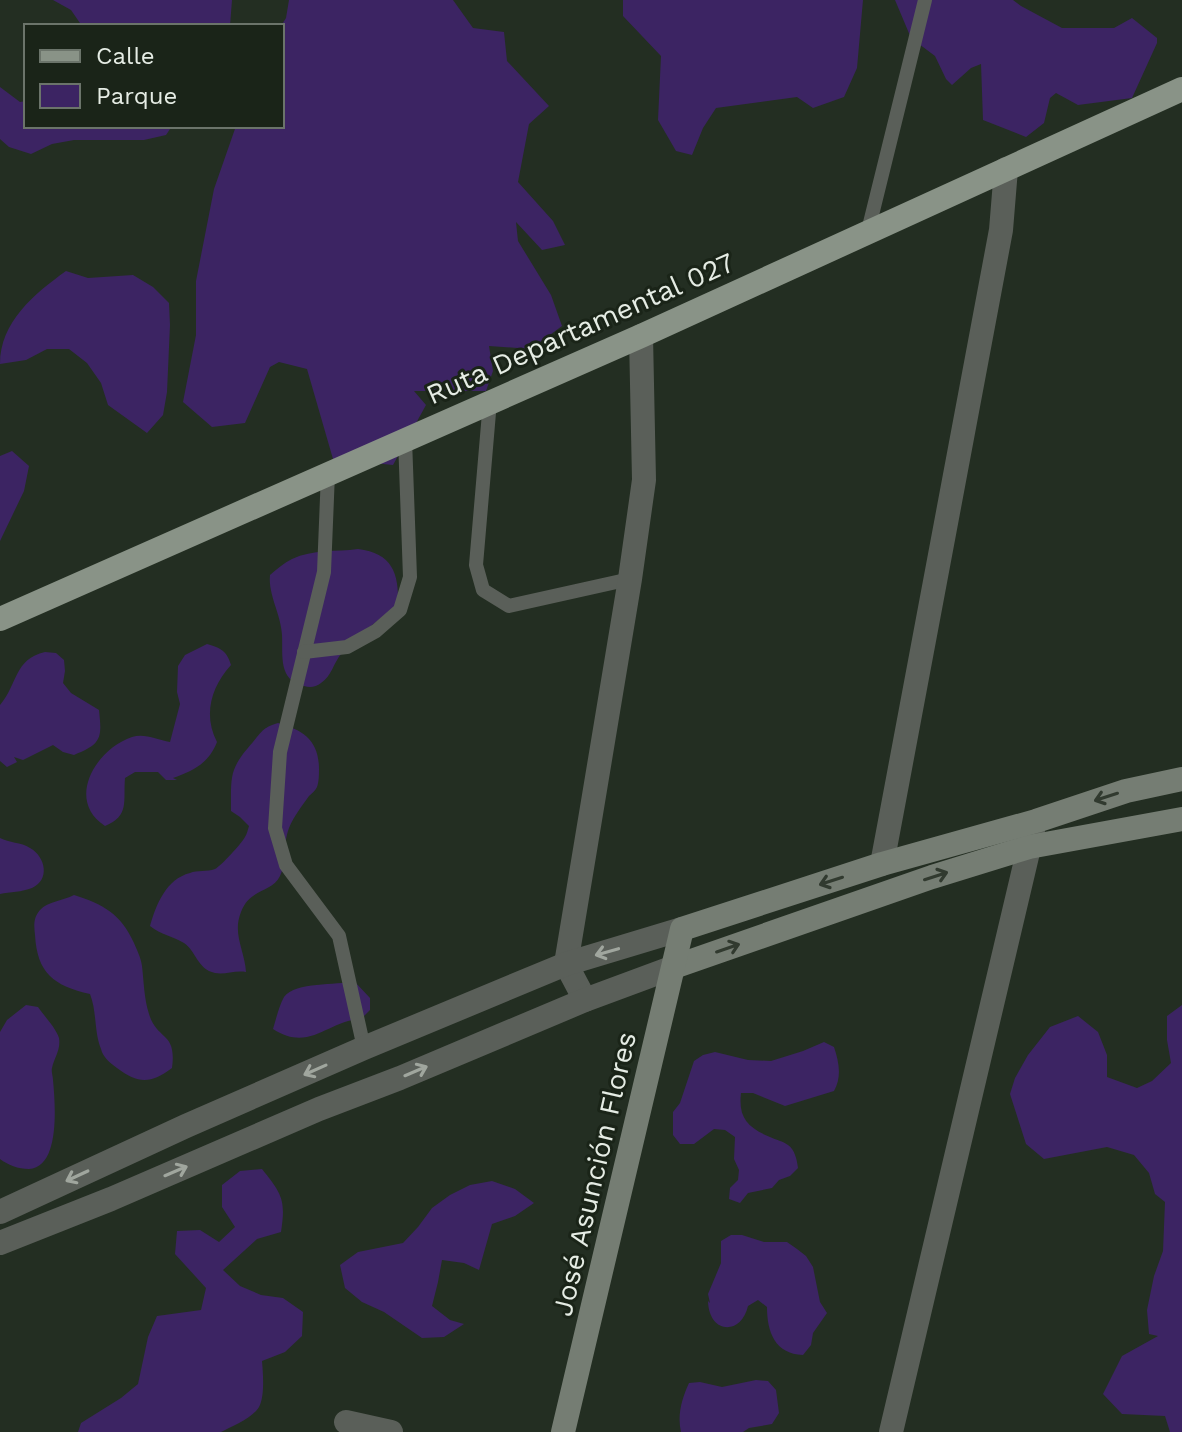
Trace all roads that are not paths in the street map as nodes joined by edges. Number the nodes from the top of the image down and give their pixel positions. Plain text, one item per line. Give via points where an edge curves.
1 (925, 0) edge
2 (1182, 89) edge
3 (1006, 169) junction
4 (868, 231) junction
5 (641, 336) junction
6 (490, 401) junction
7 (405, 439) junction
8 (328, 473) junction
9 (630, 579) junction
10 (0, 619) edge
11 (304, 652) junction
12 (1182, 779) edge
13 (1182, 819) edge
14 (1036, 821) junction
15 (1029, 847) junction
16 (882, 864) junction
17 (682, 929) junction
18 (566, 964) junction
19 (674, 967) junction
20 (585, 1000) junction
21 (364, 1048) junction
22 (0, 1212) edge
23 (0, 1243) edge
24 (346, 1422) dead end
25 (391, 1432) edge
26 (563, 1432) edge
27 (891, 1432) edge

1 - 4 lane
2 - 3 main road, Ruta Departamental 027
3 - 4 main road, Ruta Departamental 027
3 - 16 street via 1001,230
4 - 5 main road, Ruta Departamental 027
5 - 6 main road, Ruta Departamental 027
5 - 9 street via 644,480
6 - 7 main road, Ruta Departamental 027
6 - 9 lane via 476,565 483,590 509,606
7 - 8 main road, Ruta Departamental 027
7 - 11 lane via 410,577 400,610 347,647
8 - 10 main road, Ruta Departamental 027
8 - 11 lane via 324,572
9 - 18 street
11 - 21 lane via 280,752 275,828 286,865 339,936
12 -> 14 street
13 - 15 street
14 - 15 street
14 - 16 street
19 -> 15 street
15 - 27 street
16 -> 17 street
17 -> 18 street
17 - 19 street, José Asunción Flores
18 - 20 street
18 - 21 street
19 - 20 street
19 - 26 street, José Asunción Flores
23 -> 20 street
21 -> 22 street
24 - 25 street

